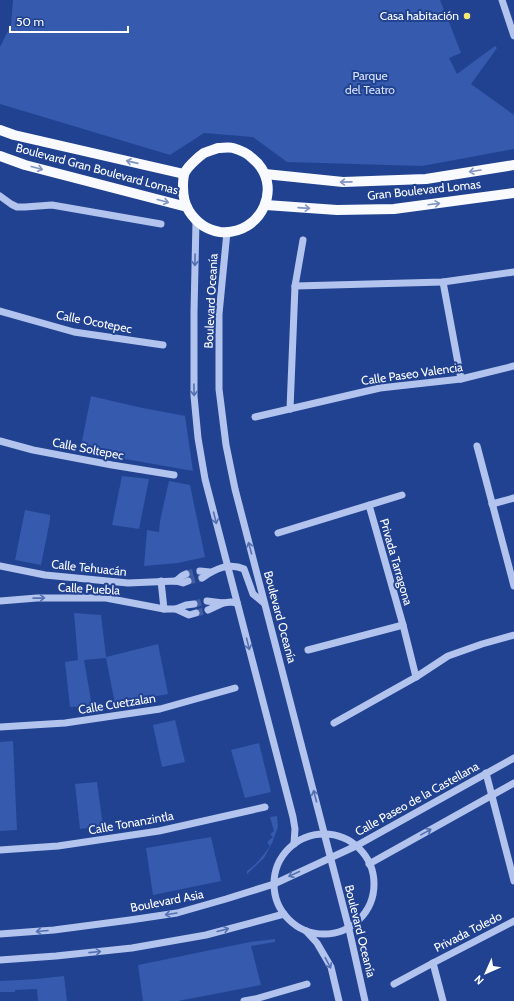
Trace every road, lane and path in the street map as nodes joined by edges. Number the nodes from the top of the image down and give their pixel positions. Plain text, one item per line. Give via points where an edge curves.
1 (502, 0) edge
2 (514, 36) edge
3 (0, 130) edge
4 (0, 156) edge
5 (514, 166) edge
6 (184, 174) junction
7 (265, 174) junction
8 (514, 193) edge
9 (0, 196) edge
10 (266, 204) junction
11 (187, 207) junction
12 (196, 221) junction
13 (161, 224) dead end
14 (227, 232) junction
15 (303, 240) dead end
16 (514, 272) edge
17 (443, 282) junction
18 (295, 286) junction
19 (0, 311) edge
20 (162, 345) dead end
21 (514, 366) edge
22 (461, 380) junction
23 (290, 409) junction
24 (255, 417) dead end
25 (0, 441) edge
26 (477, 446) dead end
27 (174, 475) dead end
28 (402, 496) dead end
29 (514, 498) edge
30 (492, 504) junction
31 (369, 505) junction
32 (278, 533) dead end
33 (0, 566) edge
34 (228, 566) junction
35 (201, 574) tunnel mouth
36 (187, 578) tunnel mouth
37 (161, 581) junction
38 (514, 586) edge
39 (0, 601) edge
40 (207, 601) tunnel mouth
41 (223, 603) junction
42 (238, 603) junction
43 (264, 603) junction
44 (194, 604) tunnel mouth
45 (164, 609) junction
46 (176, 609) junction
47 (208, 610) tunnel mouth
48 (196, 613) tunnel mouth
49 (403, 625) junction
50 (514, 635) edge
51 (308, 650) dead end
52 (416, 677) junction
53 (235, 688) dead end
54 (334, 723) dead end
55 (0, 727) edge
56 (514, 758) edge
57 (486, 773) junction
58 (514, 783) edge
59 (492, 796) junction
60 (265, 807) dead end
61 (324, 834) junction
62 (294, 844) junction
63 (356, 846) junction
64 (0, 850) edge
65 (330, 858) junction
66 (369, 864) junction
67 (514, 881) edge
68 (274, 884) junction
69 (284, 914) junction
70 (514, 921) edge
71 (349, 929) junction
72 (306, 930) junction
73 (0, 934) edge
74 (0, 960) edge
75 (433, 963) junction
76 (307, 984) dead end
77 (394, 984) dead end
78 (255, 1000) edge
79 (244, 1001) edge
80 (339, 1001) edge
81 (366, 1001) edge
82 (443, 1001) edge

1 - 2 street
6 -> 3 main road, Boulevard Gran Boulevard Lomas
4 -> 11 main road, Boulevard Gran Boulevard Lomas via 25,165
5 -> 7 main road, Gran Boulevard Lomas via 426,179 343,182
6 - 7 main road via 204,153 218,148 233,148 258,162
6 - 11 main road via 184,197
7 - 10 main road via 268,184
10 -> 8 main road, Gran Boulevard Lomas via 337,210 394,209
9 - 13 street via 17,207 52,205
10 - 14 main road via 259,216 250,224 239,230
11 - 12 main road
12 - 14 main road via 205,228
12 -> 34 street, Boulevard Oceanía via 194,396 197,431 205,479
43 -> 14 street, Boulevard Oceanía via 229,460 219,389 220,314
15 - 18 street
16 - 17 street
17 - 18 street
17 - 22 street
18 - 23 street
19 - 20 street, Calle Ocotepec via 74,332
21 - 22 street, Calle Paseo Valencia
22 - 23 street, Calle Paseo Valencia via 380,388
23 - 24 street, Calle Paseo Valencia
25 - 27 street, Calle Soltepec via 33,450
26 - 30 street
28 - 31 street, Privada Tarragona
29 - 30 street
30 - 38 street
31 - 32 street, Privada Tarragona
31 - 49 street, Privada Tarragona
33 - 37 street, Calle Tehuacán via 45,575 128,583
34 - 35 street
34 - 42 street, Boulevard Oceanía
34 - 43 street via 244,569 253,594
36 - 37 street, Calle Tehuacán via 182,576 176,580
37 - 45 street
39 -> 45 street, Calle Puebla via 106,598
40 - 41 street
41 - 42 street
41 - 47 street
42 -> 62 street, Boulevard Oceanía via 293,817
61 -> 43 street, Boulevard Oceanía
44 - 46 street, Calle Puebla
45 - 46 street, Calle Puebla
46 - 48 street, Calle Puebla via 189,615
49 - 51 street
49 - 52 street, Privada Tarragona
50 - 52 street via 448,656
52 - 54 street
53 - 55 street, Calle Cuetzalan via 160,709 65,723
56 - 57 street, Calle Paseo de la Castellana
57 - 59 street
57 - 63 street, Calle Paseo de la Castellana
58 - 59 street
66 -> 59 street
59 - 67 street
60 - 64 street, Calle Tonanzintla via 129,836 58,846
61 - 62 street via 304,838
61 - 63 street via 345,839
61 - 65 street, Boulevard Oceanía
62 - 68 street via 279,862
63 - 65 street, Calle Paseo de la Castellana
63 - 66 street
65 -> 68 street, Boulevard Asia
65 - 71 street, Boulevard Oceanía
66 - 71 street via 374,884 370,904 366,912
68 - 69 street via 278,905
68 -> 73 street, Boulevard Asia via 177,913 54,930
69 - 72 street via 301,929
74 -> 69 street via 132,948 206,935
70 - 75 street, Privada Toledo
71 - 72 street via 324,935
71 - 81 street, Boulevard Oceanía
72 -> 80 street via 331,967
75 - 77 street, Privada Toledo
75 - 82 street, Privada Toledo
76 - 78 street
78 - 79 street

